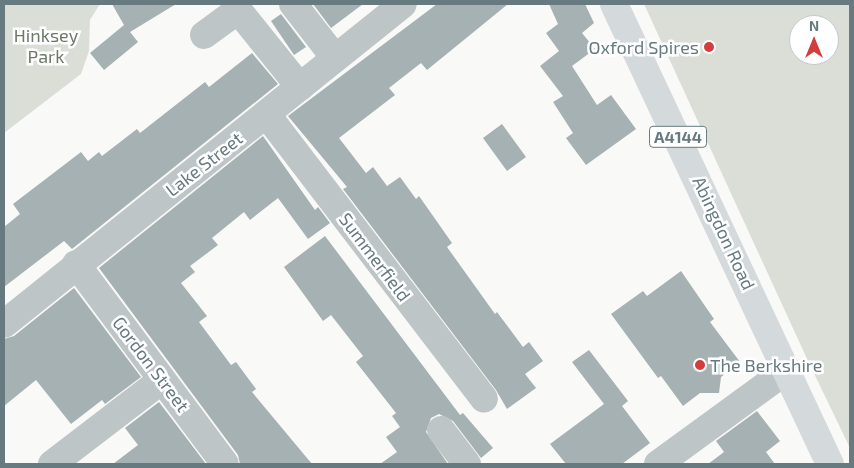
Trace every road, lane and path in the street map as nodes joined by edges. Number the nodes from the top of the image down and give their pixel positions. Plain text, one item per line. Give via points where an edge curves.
1 (292, 4) edge
2 (404, 4) edge
3 (614, 4) edge
4 (235, 7) edge
5 (374, 12) edge
6 (204, 35) dead end
7 (336, 58) junction
8 (300, 87) junction
9 (267, 115) junction
10 (76, 264) junction
11 (4, 324) edge
12 (787, 370) junction
13 (162, 380) junction
14 (484, 400) dead end
15 (441, 430) dead end
16 (52, 464) edge
17 (225, 464) edge
18 (467, 464) edge
19 (658, 464) edge
20 (830, 464) edge

1 - 7 street
2 - 5 street, Lake Street
3 - 12 main road, Abingdon Road / A4144
4 - 6 street
4 - 8 street
5 - 7 street, Lake Street
7 - 8 street, Lake Street
8 - 9 street, Lake Street
9 - 10 street, Lake Street
9 - 14 street, Summerfield
10 - 11 street, Lake Street
10 - 13 street, Gordon Street
12 - 19 street
12 - 20 main road, Abingdon Road / A4144
13 - 16 street
13 - 17 street, Gordon Street
15 - 18 street

